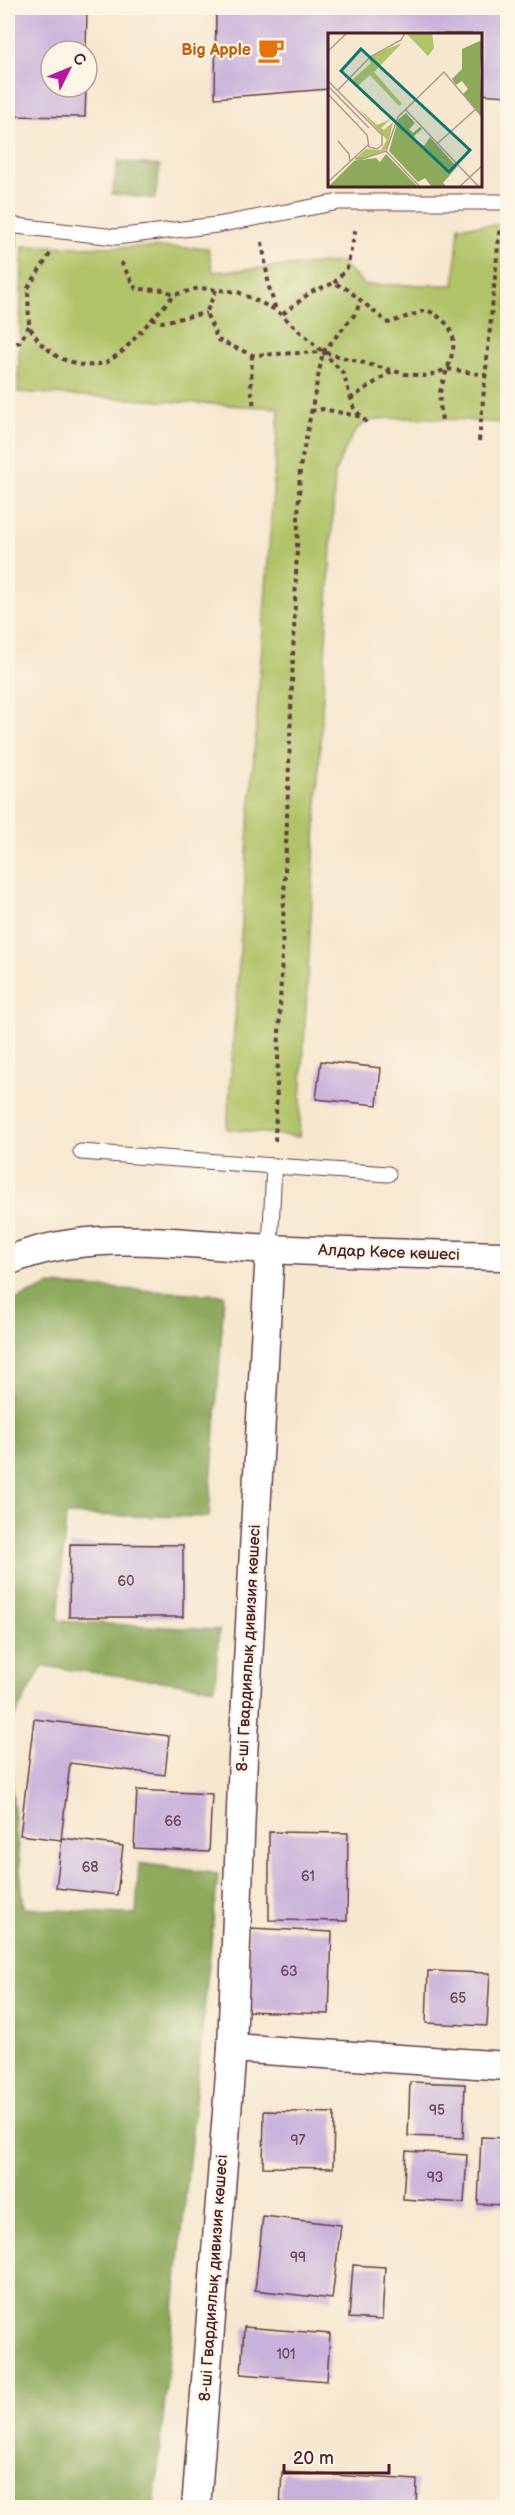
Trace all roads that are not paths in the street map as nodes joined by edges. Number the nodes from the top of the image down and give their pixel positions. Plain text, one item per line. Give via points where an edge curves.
1 (501, 202) edge
2 (8, 225) edge
3 (8, 250) edge
4 (81, 1152) dead end
5 (274, 1166) junction
6 (388, 1174) dead end
7 (270, 1249) junction
8 (507, 1256) edge
9 (8, 1261) edge
10 (232, 2048) junction
11 (507, 2066) edge
12 (196, 2508) edge

1 - 2 lane via 339,202 217,225 115,237
2 - 3 lane
4 - 5 lane
5 - 6 lane
5 - 7 lane
7 - 8 street, Алдар Көсе көшесі
7 - 9 street, Алдар Көсе көшесі via 163,1241 89,1243 26,1253
7 - 10 street, 8-ші Гвардиялық дивизия көшесі
10 - 11 street
10 - 12 street, 8-ші Гвардиялық дивизия көшесі

